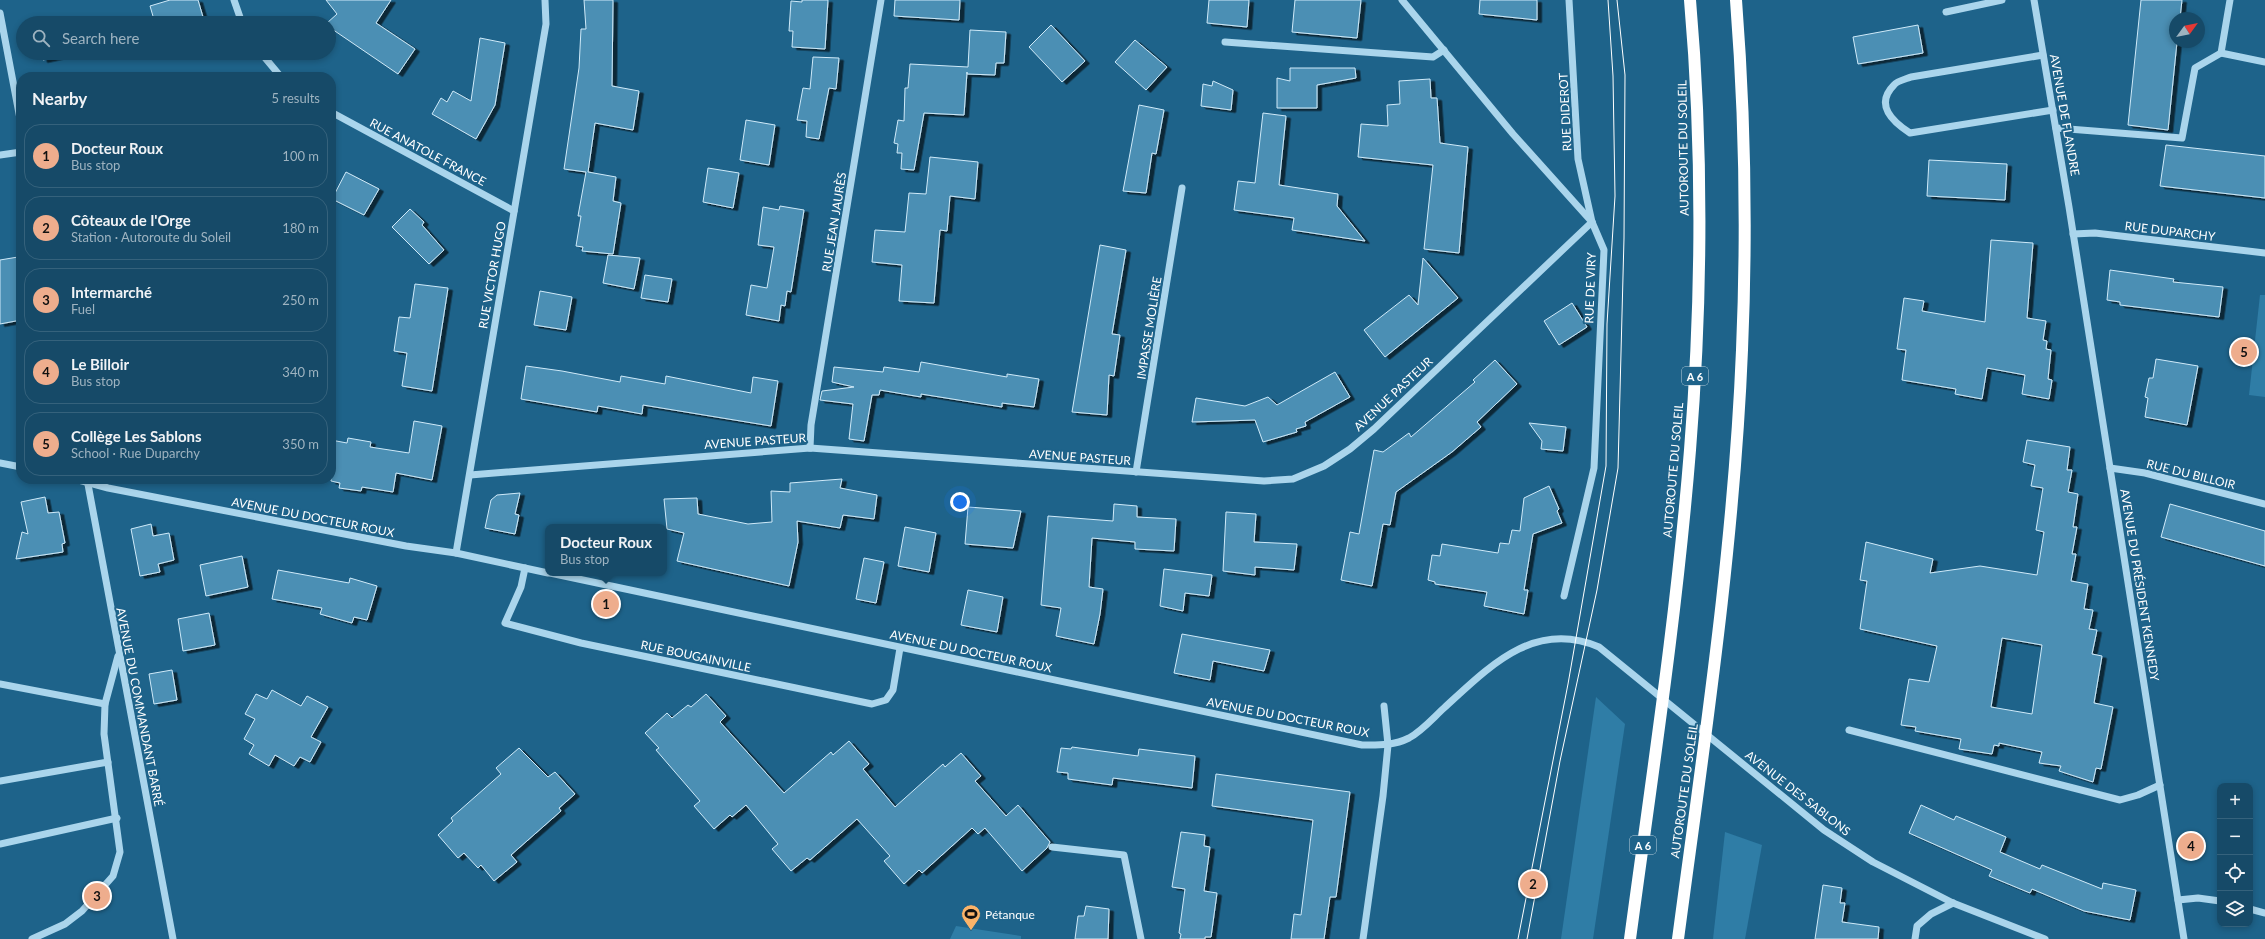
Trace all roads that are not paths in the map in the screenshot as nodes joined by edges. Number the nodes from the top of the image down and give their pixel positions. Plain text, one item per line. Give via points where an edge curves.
1 (234, 0) edge
2 (544, 0) edge
3 (881, 0) edge
4 (1402, 0) edge
5 (1569, 0) edge
6 (1690, 0) edge
7 (1736, 0) edge
8 (2002, 0) edge
9 (2034, 0) edge
10 (2230, 0) edge
11 (1946, 12) dead end
12 (0, 13) edge
13 (240, 16) edge
14 (1225, 42) dead end
15 (1444, 50) junction
16 (2221, 53) junction
17 (2044, 54) junction
18 (267, 60) edge
19 (2265, 62) edge
20 (277, 72) edge
21 (16, 98) edge
22 (2053, 110) junction
23 (336, 115) edge
24 (2056, 128) junction
25 (16, 153) edge
26 (0, 155) edge
27 (1182, 188) dead end
28 (514, 211) junction
29 (1592, 222) junction
30 (2073, 234) junction
31 (2265, 253) edge
32 (810, 448) junction
33 (0, 463) edge
34 (16, 466) edge
35 (2110, 468) junction
36 (1136, 472) junction
37 (470, 475) junction
38 (88, 484) edge
39 (102, 484) edge
40 (2265, 504) edge
41 (456, 553) junction
42 (525, 568) junction
43 (545, 572) edge
44 (563, 576) edge
45 (1564, 596) dead end
46 (900, 648) junction
47 (119, 654) junction
48 (0, 684) edge
49 (105, 704) junction
50 (1384, 706) dead end
51 (1849, 730) dead end
52 (1388, 746) junction
53 (108, 762) junction
54 (0, 781) edge
55 (2160, 785) junction
56 (117, 818) junction
57 (0, 844) edge
58 (1052, 848) dead end
59 (2178, 900) junction
60 (2217, 901) edge
61 (1953, 903) junction
62 (2253, 910) edge
63 (2265, 913) edge
64 (32, 939) edge
65 (173, 939) edge
66 (1141, 939) edge
67 (1363, 939) edge
68 (1630, 939) edge
69 (1678, 939) edge
70 (1915, 939) edge
71 (2045, 939) edge
72 (2184, 939) edge

1 - 13 street
2 - 28 street, RUE VICTOR HUGO via 546,24
3 - 32 street, RUE JEAN JAURÈS via 811,425
4 - 15 street, RUE DE VIRY
5 - 29 street, RUE DIDEROT via 1578,158
6 - 68 highway, AUTOROUTE DU SOLEIL / A 6 via 1698,125 1699,239 1690,450 1674,602
7 - 69 highway, AUTOROUTE DU SOLEIL via 1743,117 1745,231 1742,351 1720,621
8 - 11 street
9 - 17 street, AVENUE DE FLANDRE
10 - 16 street
12 - 21 street
14 - 15 street via 1433,57
15 - 29 street, RUE DE VIRY via 1513,134
16 - 19 street
16 - 24 street via 2195,68 2182,138
17 - 22 street, AVENUE DE FLANDRE
17 - 22 street via 1911,77 1894,84 1886,96 1886,111 1895,123 1910,133
18 - 20 street
22 - 24 street, AVENUE DE FLANDRE
23 - 28 street, RUE ANATOLE FRANCE
24 - 30 street, AVENUE DE FLANDRE
25 - 26 street
27 - 36 street, IMPASSE MOLIÈRE
28 - 37 street, RUE VICTOR HUGO
29 - 36 street, AVENUE PASTEUR via 1374,429 1324,466 1293,479 1264,481
29 - 45 street, RUE DE VIRY via 1604,250 1594,468
30 - 31 street, RUE DUPARCHY via 2095,233
30 - 35 street, AVENUE DU PRÉSIDENT KENNEDY
32 - 36 street, AVENUE PASTEUR
32 - 37 street, AVENUE PASTEUR
33 - 34 street
35 - 40 street, RUE DU BILLOIR via 2145,473
35 - 55 street, AVENUE DU PRÉSIDENT KENNEDY
37 - 41 street, RUE VICTOR HUGO
38 - 47 street, AVENUE DU COMMANDANT BARRÉ
39 - 41 street, AVENUE DU DOCTEUR ROUX via 390,543
41 - 42 street, AVENUE DU DOCTEUR ROUX
42 - 43 street, AVENUE DU DOCTEUR ROUX
42 - 46 street, RUE BOUGAINVILLE via 521,587 505,623 581,643 872,704 886,700 893,690
44 - 46 street, AVENUE DU DOCTEUR ROUX
46 - 52 street, AVENUE DU DOCTEUR ROUX via 1362,746
47 - 49 street
47 - 65 street, AVENUE DU COMMANDANT BARRÉ
48 - 49 street
49 - 53 street via 104,734
50 - 52 street
51 - 55 street via 2120,800
52 - 61 street, AVENUE DES SABLONS via 1410,737 1475,679 1514,650 1539,640 1575,639 1599,647 1824,830 1873,862
52 - 67 street
53 - 54 street
53 - 56 street
55 - 59 street, AVENUE DU PRÉSIDENT KENNEDY
56 - 57 street
56 - 64 street via 120,852 113,876 82,911 65,924
58 - 66 street via 1124,855
59 - 60 street via 2198,898
59 - 72 street, AVENUE DU PRÉSIDENT KENNEDY
61 - 70 street via 1931,914 1917,926
61 - 71 street, AVENUE DES SABLONS
62 - 63 street

